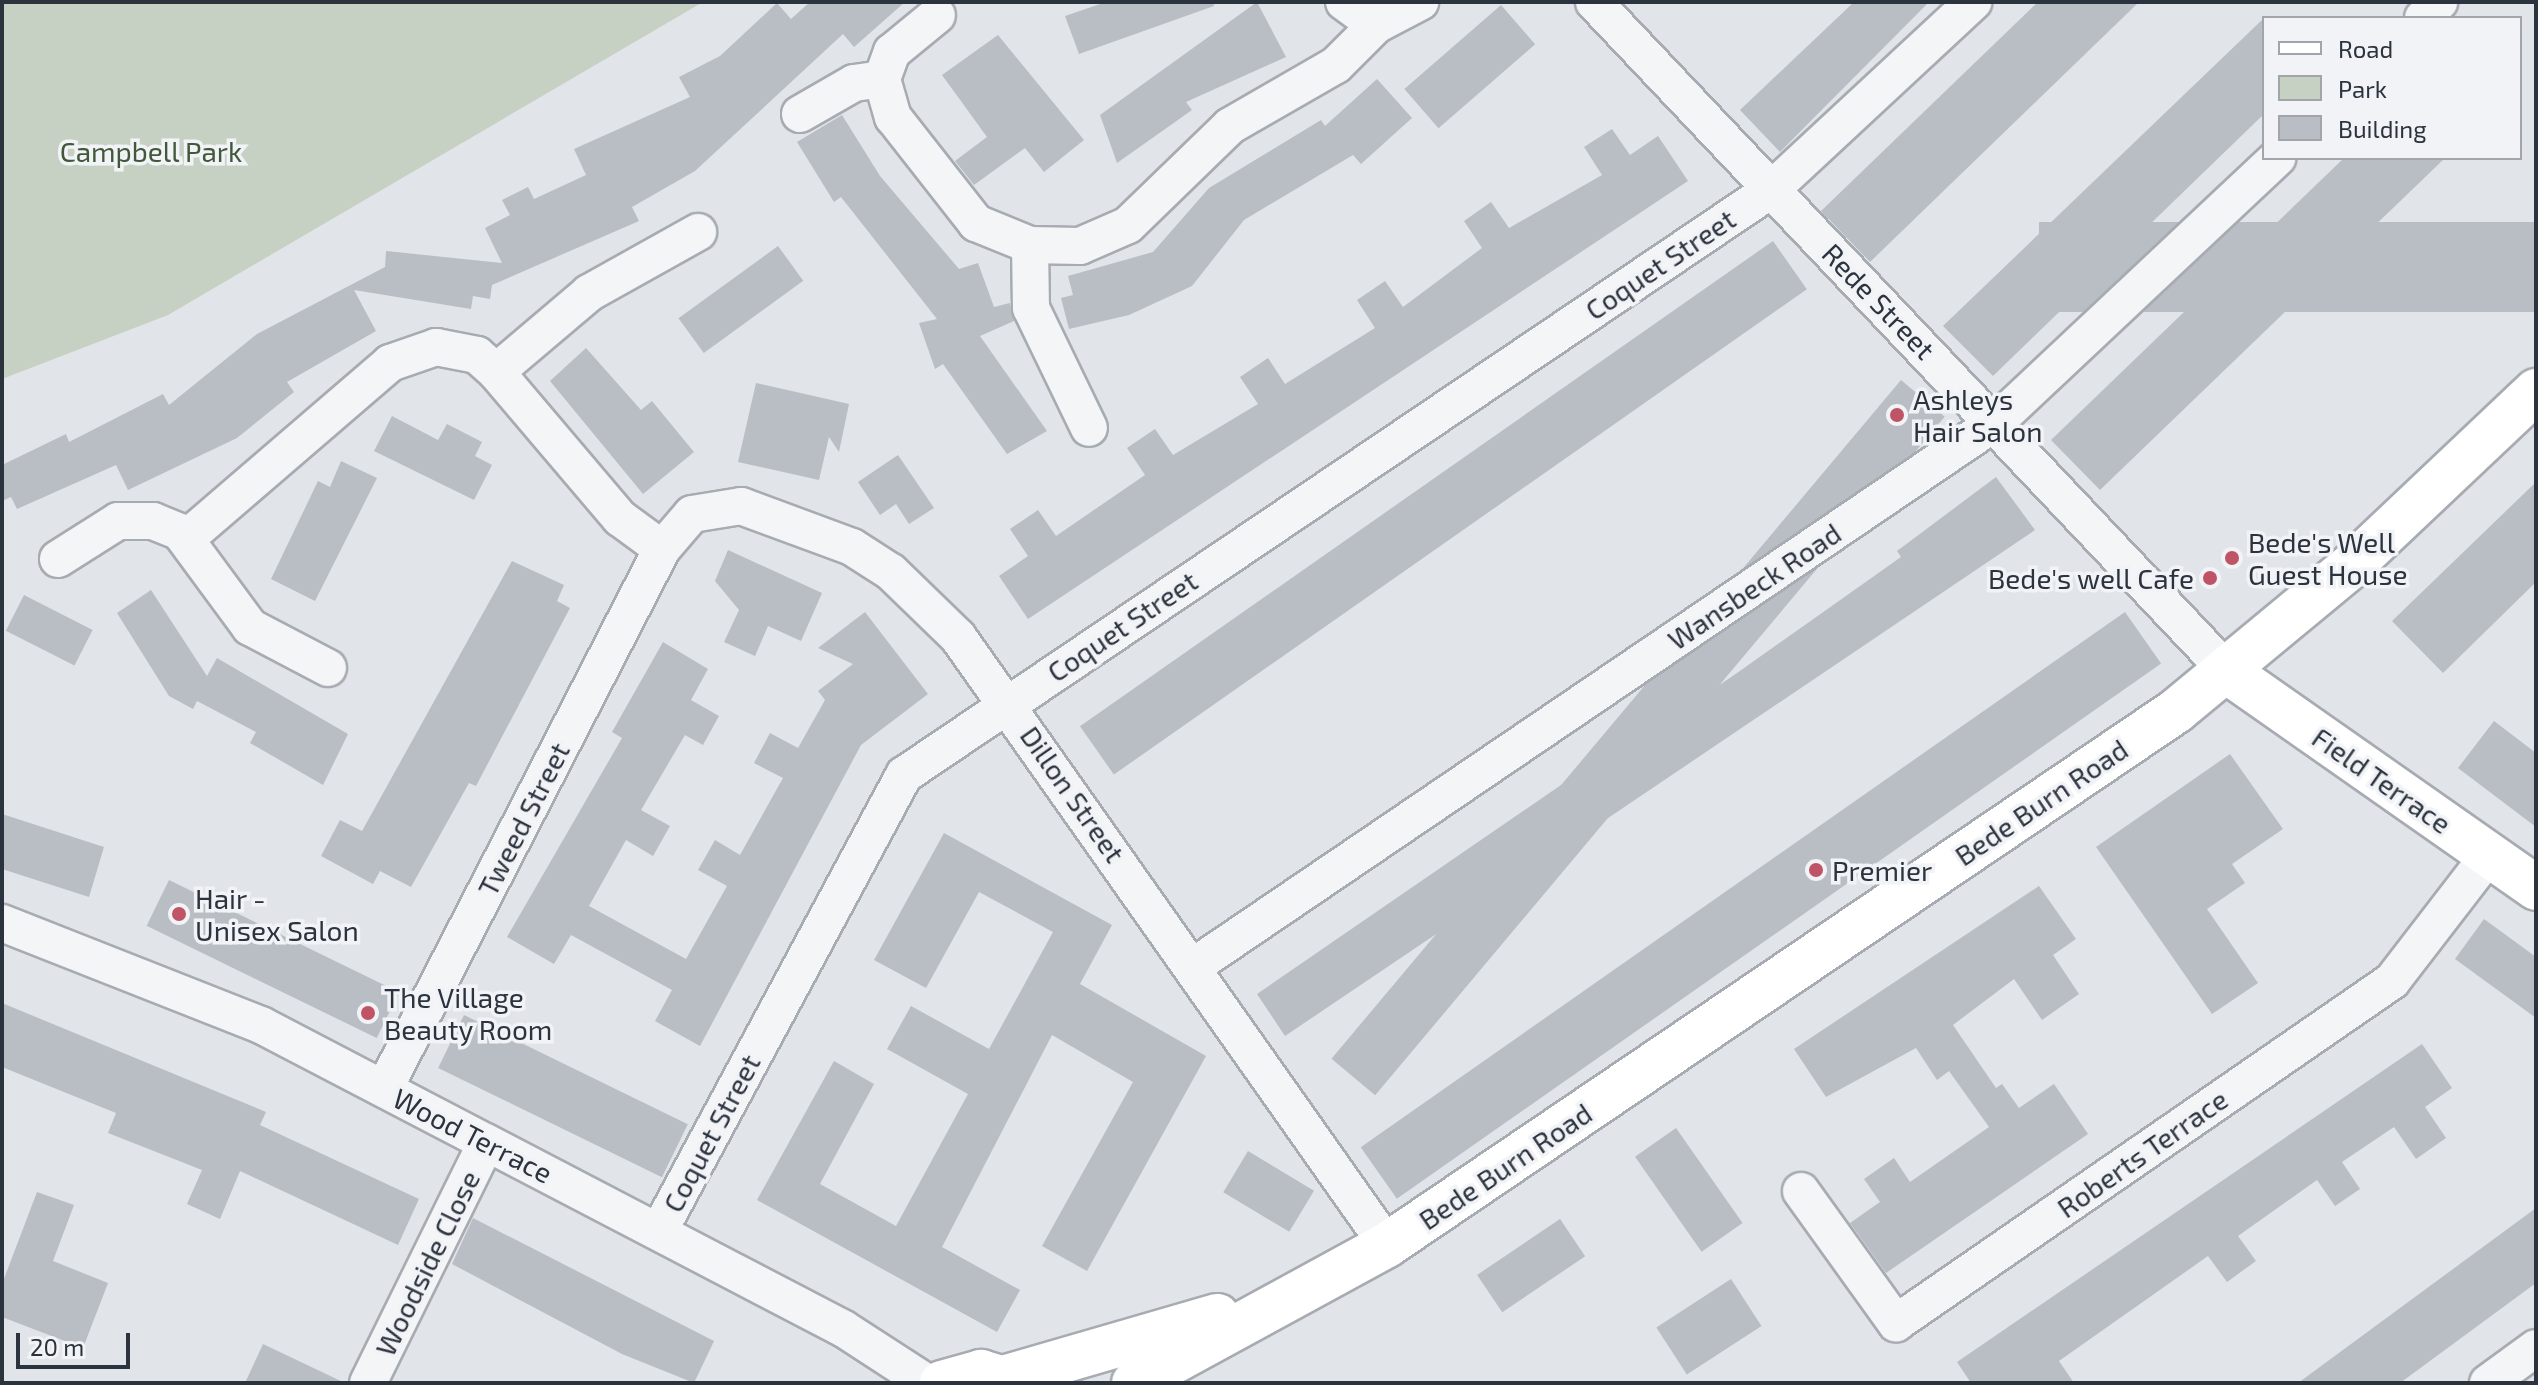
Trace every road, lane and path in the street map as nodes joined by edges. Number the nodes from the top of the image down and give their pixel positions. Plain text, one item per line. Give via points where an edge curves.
1 (1344, 2) edge
2 (1420, 2) edge
3 (1594, 2) edge
4 (1973, 2) edge
5 (937, 15) dead end
6 (1376, 25) junction
7 (882, 79) junction
8 (800, 114) dead end
9 (2275, 160) edge
10 (1772, 189) junction
11 (698, 232) dead end
12 (1030, 245) junction
13 (496, 372) junction
14 (2536, 391) edge
15 (1996, 422) junction
16 (1089, 428) dead end
17 (188, 537) junction
18 (662, 549) junction
19 (58, 559) dead end
20 (328, 668) dead end
21 (2228, 672) junction
22 (1009, 702) junction
23 (2489, 855) junction
24 (2536, 888) edge
25 (2, 923) edge
26 (1194, 966) junction
27 (384, 1089) junction
28 (486, 1143) junction
29 (1801, 1191) dead end
30 (659, 1231) junction
31 (1387, 1245) junction
32 (1303, 1290) junction
33 (2536, 1348) edge
34 (1012, 1380) edge
35 (368, 1383) edge
36 (927, 1383) edge
37 (942, 1383) edge
38 (1134, 1383) edge
39 (2488, 1383) edge

1 - 6 street
2 - 6 street
3 - 10 street, Rede Street
4 - 10 street, Coquet Street
5 - 7 street via 892,52
6 - 12 street via 1336,65 1230,126 1128,225 1080,246
7 - 8 street via 854,83
7 - 12 street via 893,117 955,202 1000,238
9 - 15 street, Wansbeck Road
10 - 15 street, Rede Street
10 - 22 street, Coquet Street
11 - 13 street via 589,293
12 - 16 street via 1031,308
13 - 17 street via 456,348 436,347 390,363
13 - 18 street via 620,518
14 - 21 main road, Bede Burn Road
15 - 21 street, Rede Street
15 - 26 street, Wansbeck Road
17 - 19 street via 153,521 118,521
17 - 20 street via 250,627
18 - 22 street, Dillon Street via 692,514 713,507 741,506 809,526 891,572 958,637
18 - 27 street, Tweed Street
21 - 23 main road, Field Terrace
21 - 31 main road, Bede Burn Road
22 - 26 street, Dillon Street
22 - 30 street, Coquet Street via 891,789
23 - 24 main road, Field Terrace
23 - 29 street, Roberts Terrace via 2392,981 1896,1323
25 - 27 street, Wood Terrace via 261,1025
26 - 31 street, Dillon Street
27 - 28 street, Wood Terrace
28 - 30 street, Wood Terrace
28 - 35 street, Woodside Close
30 - 36 street, Wood Terrace via 844,1329
31 - 32 main road, Bede Burn Road
32 - 34 main road, Bede Burn Road
32 - 38 main road, Bede Burn Road
33 - 39 street
34 - 37 main road, Bede Burn Road via 981,1372

